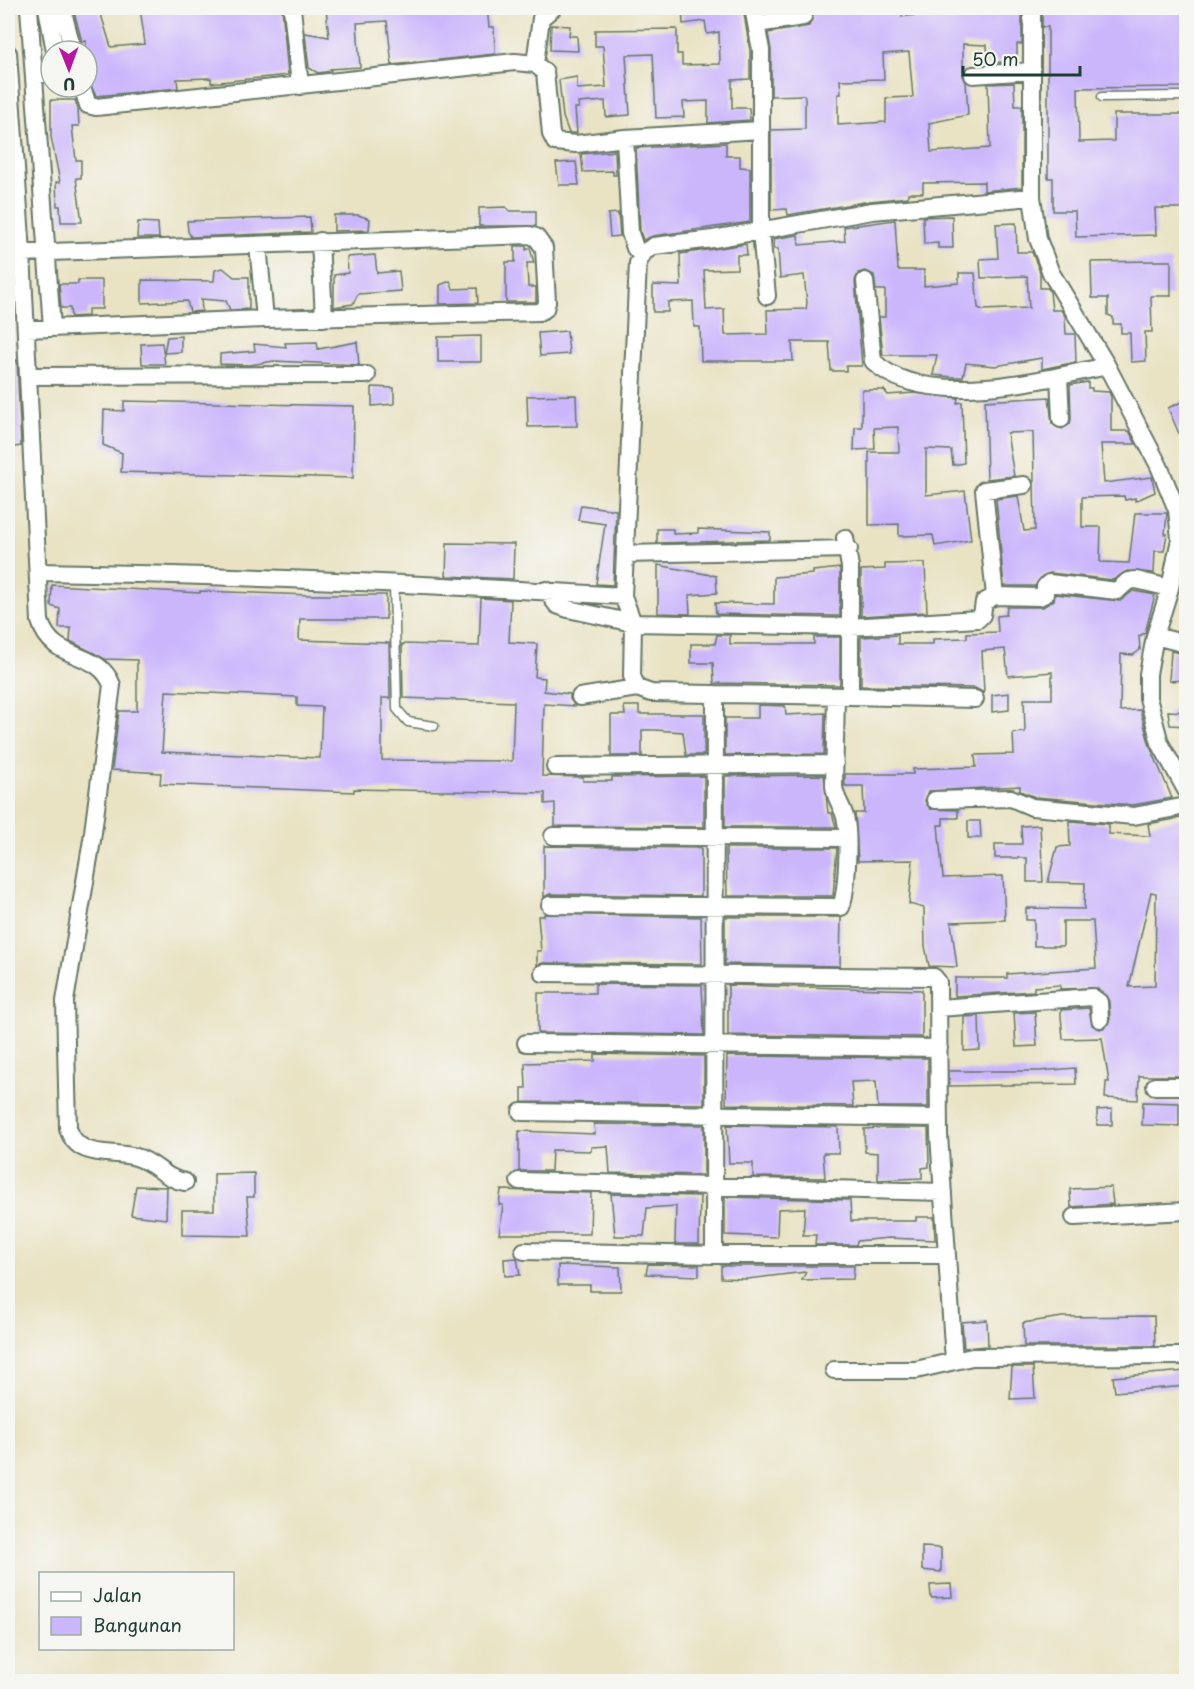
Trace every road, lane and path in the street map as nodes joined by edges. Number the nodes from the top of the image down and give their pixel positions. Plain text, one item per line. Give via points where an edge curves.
1 (29, 8) edge
2 (47, 8) edge
3 (62, 8) edge
4 (292, 8) edge
5 (553, 8) edge
6 (1032, 8) edge
7 (755, 16) edge
8 (803, 17) dead end
9 (53, 39) edge
10 (70, 39) edge
11 (8, 53) edge
12 (535, 64) junction
13 (1032, 71) junction
14 (39, 74) edge
15 (34, 75) junction
16 (973, 75) dead end
17 (300, 86) junction
18 (1186, 96) edge
19 (1102, 97) dead end
20 (85, 99) edge
21 (761, 130) junction
22 (625, 138) junction
23 (1032, 197) junction
24 (761, 231) junction
25 (320, 242) junction
26 (258, 245) junction
27 (46, 252) junction
28 (22, 253) junction
29 (641, 255) junction
30 (865, 281) dead end
31 (767, 296) dead end
32 (324, 318) junction
33 (265, 319) junction
34 (52, 328) junction
35 (26, 329) junction
36 (1107, 366) junction
37 (367, 375) dead end
38 (28, 376) junction
39 (1059, 376) junction
40 (1061, 419) dead end
41 (1024, 485) dead end
42 (1183, 539) edge
43 (625, 554) junction
44 (39, 572) junction
45 (394, 584) junction
46 (1170, 588) junction
47 (546, 590) junction
48 (623, 596) junction
49 (995, 596) junction
50 (633, 623) junction
51 (850, 627) junction
52 (1155, 636) junction
53 (1186, 644) edge
54 (636, 688) junction
55 (715, 694) junction
56 (843, 696) junction
57 (580, 697) dead end
58 (975, 699) dead end
59 (434, 726) dead end
60 (835, 764) junction
61 (714, 765) junction
62 (555, 767) dead end
63 (1186, 790) edge
64 (935, 800) dead end
65 (1186, 806) edge
66 (553, 836) dead end
67 (715, 837) junction
68 (847, 838) junction
69 (550, 905) dead end
70 (715, 906) junction
71 (543, 973) dead end
72 (714, 975) junction
73 (939, 1008) junction
74 (1100, 1019) dead end
75 (526, 1043) dead end
76 (714, 1046) junction
77 (939, 1048) junction
78 (1155, 1086) dead end
79 (1186, 1086) edge
80 (521, 1112) dead end
81 (714, 1114) junction
82 (939, 1118) junction
83 (519, 1181) dead end
84 (185, 1182) dead end
85 (714, 1184) junction
86 (943, 1192) junction
87 (1186, 1211) edge
88 (1074, 1217) dead end
89 (524, 1251) dead end
90 (714, 1255) junction
91 (947, 1255) junction
92 (1186, 1356) edge
93 (954, 1361) junction
94 (834, 1370) dead end

1 - 15 street
2 - 9 street
3 - 10 street
4 - 17 street
5 - 12 street via 541,18
6 - 13 street
7 - 8 street
7 - 21 street via 762,69
11 - 28 street
12 - 17 street via 515,62
12 - 22 street via 545,72 550,134 555,142 576,144
13 - 16 street
13 - 23 street
14 - 15 street
15 - 27 street
17 - 20 street via 96,107
18 - 19 lane
21 - 22 street
21 - 24 street
22 - 29 street via 630,233 634,248
23 - 24 street via 872,211
23 - 36 street via 1038,239 1051,273
24 - 29 street via 654,246
24 - 31 street
25 - 26 street
25 - 32 street
25 - 32 street via 536,237 544,248 547,302 539,312
26 - 27 street
26 - 33 street
27 - 28 street
27 - 34 street
28 - 35 street
29 - 43 street
30 - 39 street via 873,361 893,376 946,389
32 - 33 street
33 - 34 street
34 - 35 street
35 - 38 street
36 - 39 street
36 - 42 street via 1168,488
37 - 38 street
38 - 44 street
39 - 40 street
41 - 49 street via 984,490
42 - 46 street
43 - 48 street
43 - 51 street via 847,544
44 - 45 street
44 - 84 street via 40,621 44,633 55,646 99,666 112,685 92,840 65,1001 68,1128 77,1144 88,1151 137,1157 172,1180
45 - 47 street
45 - 59 lane via 397,709 408,722
46 - 49 street via 1136,580 1128,581 1117,591 1049,584 1039,597
46 - 52 street
47 - 48 street
47 - 50 street via 557,604 568,609
48 - 50 street
49 - 51 street via 984,602 978,619
50 - 51 street
50 - 54 street via 632,676
51 - 56 street
52 - 53 street
52 - 63 street via 1148,674 1152,718 1160,743
54 - 55 street via 651,693
54 - 57 street
55 - 56 street
55 - 61 street
56 - 58 street
56 - 60 street
60 - 61 street
60 - 68 street via 834,794 846,818
61 - 62 street
61 - 67 street
64 - 65 street via 1011,798 1032,807 1134,816
66 - 67 street
67 - 68 street
67 - 70 street
68 - 70 street via 841,907
69 - 70 street
70 - 72 street
71 - 72 street
72 - 73 street via 934,977 938,982
72 - 76 street
73 - 74 street via 1092,997 1099,1002
73 - 77 street
75 - 76 street
76 - 77 street
76 - 81 street
77 - 82 street
78 - 79 street
80 - 81 street
81 - 82 street
81 - 85 street
82 - 86 street
83 - 85 street
85 - 86 street
85 - 90 street
86 - 91 street
87 - 88 street
89 - 90 street
90 - 91 street
91 - 93 street
92 - 93 street via 972,1357
93 - 94 street via 916,1370

